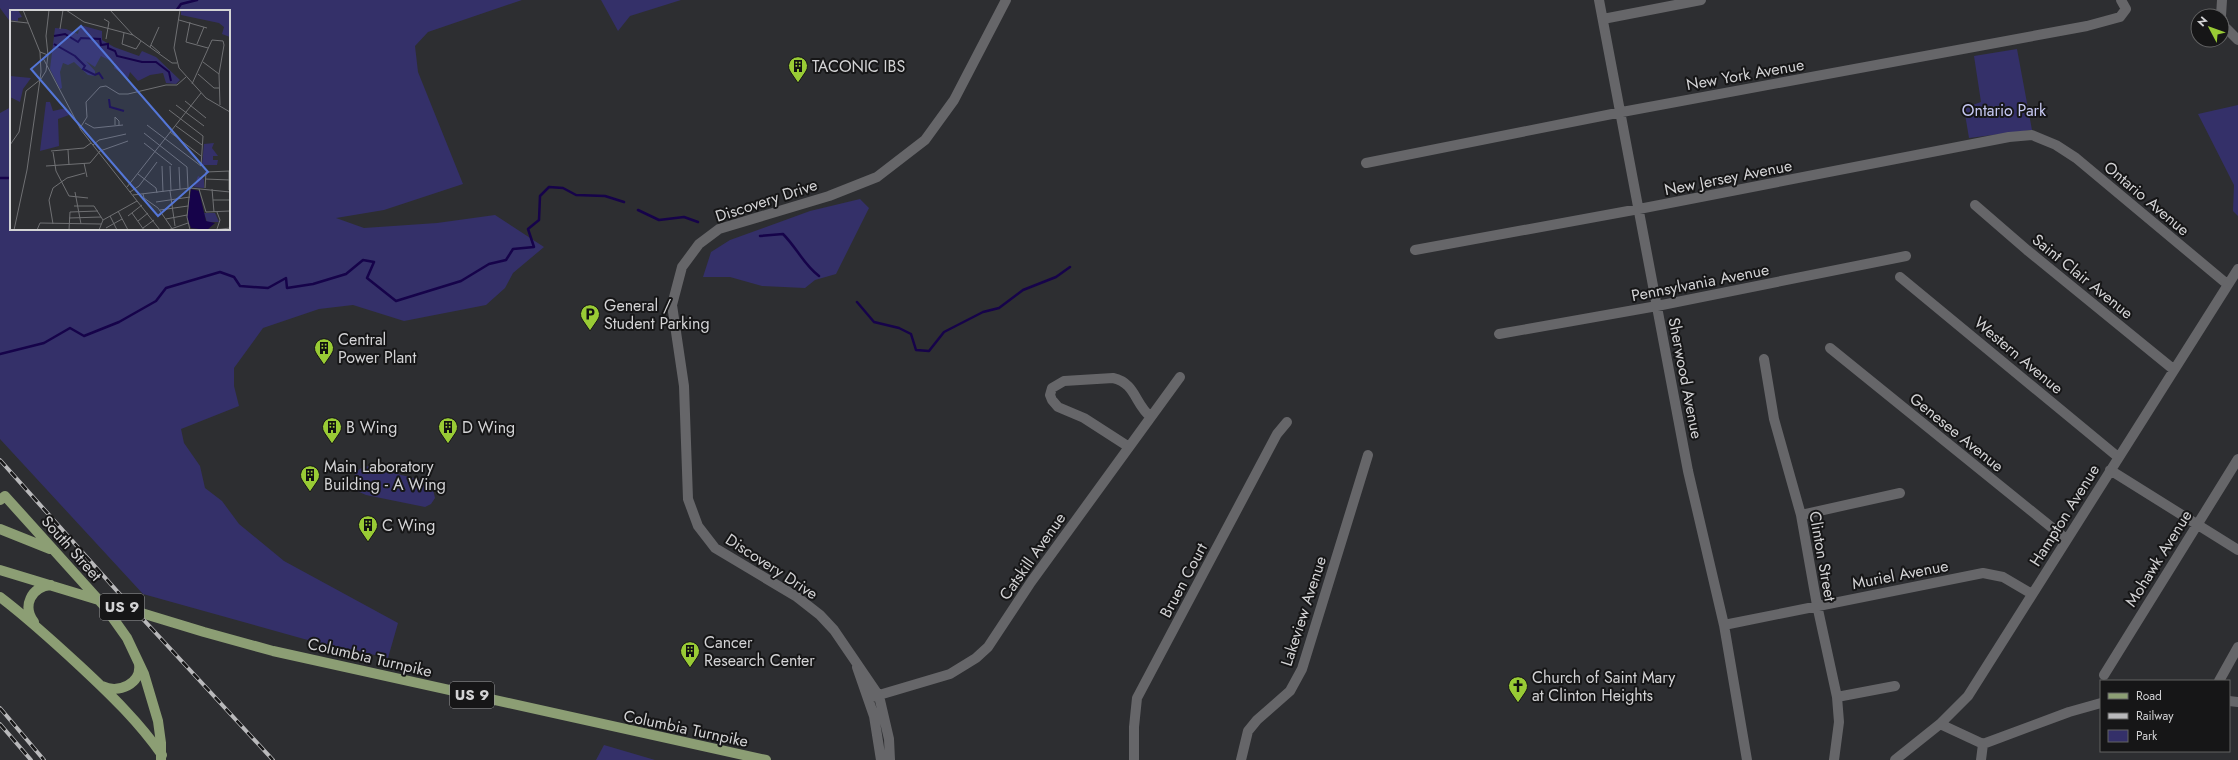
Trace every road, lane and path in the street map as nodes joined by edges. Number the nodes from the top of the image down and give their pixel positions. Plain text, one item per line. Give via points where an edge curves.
1 (1006, 0) edge
2 (1600, 0) edge
3 (1701, 0) edge
4 (2123, 4) edge
5 (1603, 19) junction
6 (2230, 32) edge
7 (2238, 40) edge
8 (1622, 112) junction
9 (2045, 140) joint
10 (1366, 163) dead end
11 (1975, 205) dead end
12 (1639, 209) junction
13 (1415, 250) dead end
14 (1906, 256) dead end
15 (2238, 269) edge
16 (1900, 277) dead end
17 (2227, 284) junction
18 (1657, 306) junction
19 (1499, 334) dead end
20 (1830, 348) dead end
21 (1764, 359) dead end
22 (2173, 369) junction
23 (1180, 377) dead end
24 (1151, 417) junction
25 (1287, 422) dead end
26 (1129, 447) junction
27 (1368, 455) dead end
28 (2118, 457) junction
29 (2238, 459) edge
30 (2110, 470) junction
31 (1900, 493) dead end
32 (2, 496) edge
33 (1801, 515) junction
34 (2196, 524) junction
35 (0, 529) edge
36 (2066, 539) junction
37 (2238, 550) edge
38 (57, 554) junction
39 (0, 570) edge
40 (51, 585) junction
41 (2032, 594) junction
42 (0, 597) edge
43 (1817, 605) junction
44 (1724, 625) junction
45 (37, 626) junction
46 (2238, 647) edge
47 (853, 656) junction
48 (139, 661) junction
49 (2104, 675) dead end
50 (2220, 680) edge
51 (98, 684) junction
52 (1895, 686) dead end
53 (880, 696) junction
54 (1837, 697) junction
55 (869, 698) junction
56 (2100, 703) edge
57 (1940, 724) junction
58 (1983, 744) junction
59 (163, 758) edge
60 (766, 760) edge
61 (881, 760) edge
62 (890, 760) edge
63 (1134, 760) edge
64 (1241, 760) edge
65 (1747, 760) edge
66 (1834, 760) edge
67 (1895, 760) edge
68 (1981, 760) edge

1 - 47 street, Discovery Drive via 954,100 925,140 877,177 829,196 719,229 699,244 682,267 675,289 672,304 684,386 688,499 698,526 715,548 791,593 820,615
2 - 5 street, Sherwood Avenue
3 - 5 street
4 - 8 street, New York Avenue via 2120,18 2087,26
5 - 8 street, Sherwood Avenue
6 - 7 street
8 - 10 street, New York Avenue
8 - 12 street, Sherwood Avenue
9 - 12 street, New Jersey Avenue via 2032,135 2010,137
9 - 17 street, Ontario Avenue via 2076,158
11 - 22 street, Saint Clair Avenue
12 - 13 street, New Jersey Avenue
12 - 18 street, Sherwood Avenue
14 - 18 street, Pennsylvania Avenue
15 - 17 street, Hampton Avenue
16 - 28 street, Western Avenue
17 - 22 street, Hampton Avenue
18 - 19 street, Pennsylvania Avenue
18 - 44 street, Sherwood Avenue via 1688,471
20 - 36 street, Genesee Avenue
21 - 33 street, Clinton Street via 1774,419
22 - 28 street, Hampton Avenue
23 - 24 street, Catskill Avenue
24 - 26 street, Catskill Avenue
24 - 26 street via 1132,389 1120,379 1064,381 1052,388 1050,395 1058,407 1084,418
25 - 63 street, Bruen Court via 1277,434 1138,698 1134,727
26 - 53 street, Catskill Avenue via 1031,582 988,647 964,667 950,674
27 - 64 street, Lakeview Avenue via 1302,669 1290,691 1257,720 1248,732
28 - 30 street, Hampton Avenue
29 - 34 street, Mohawk Avenue
30 - 34 street
30 - 36 street, Hampton Avenue
31 - 33 street
32 - 38 main road, South Street
33 - 43 street, Clinton Street
34 - 37 street
34 - 49 street, Mohawk Avenue
35 - 38 main road via 33,541
36 - 41 street, Hampton Avenue
38 - 48 main road, South Street via 113,618
39 - 40 main road, US 9
40 - 45 main road via 37,589 29,600 29,612
40 - 60 main road, Columbia Turnpike / US 9 via 178,624 296,656
41 - 43 street, Muriel Avenue via 2003,577 1983,572
41 - 57 street, Hampton Avenue via 1968,696
42 - 45 main road
43 - 44 street, Muriel Avenue
43 - 54 street, Clinton Street
44 - 65 street, Sherwood Avenue
45 - 51 main road
46 - 50 street
47 - 53 street, Discovery Drive
47 - 55 street, Discovery Drive
48 - 51 main road via 138,674 129,685 116,690
48 - 59 main road, South Street via 158,721
51 - 59 main road via 137,721
52 - 54 street
53 - 55 street, Catskill Avenue
53 - 62 street, Discovery Drive via 889,739
54 - 66 street, Clinton Street via 1839,722
55 - 61 street, Discovery Drive via 878,733
56 - 58 street
57 - 58 street
57 - 67 street, Hampton Avenue
58 - 68 street

